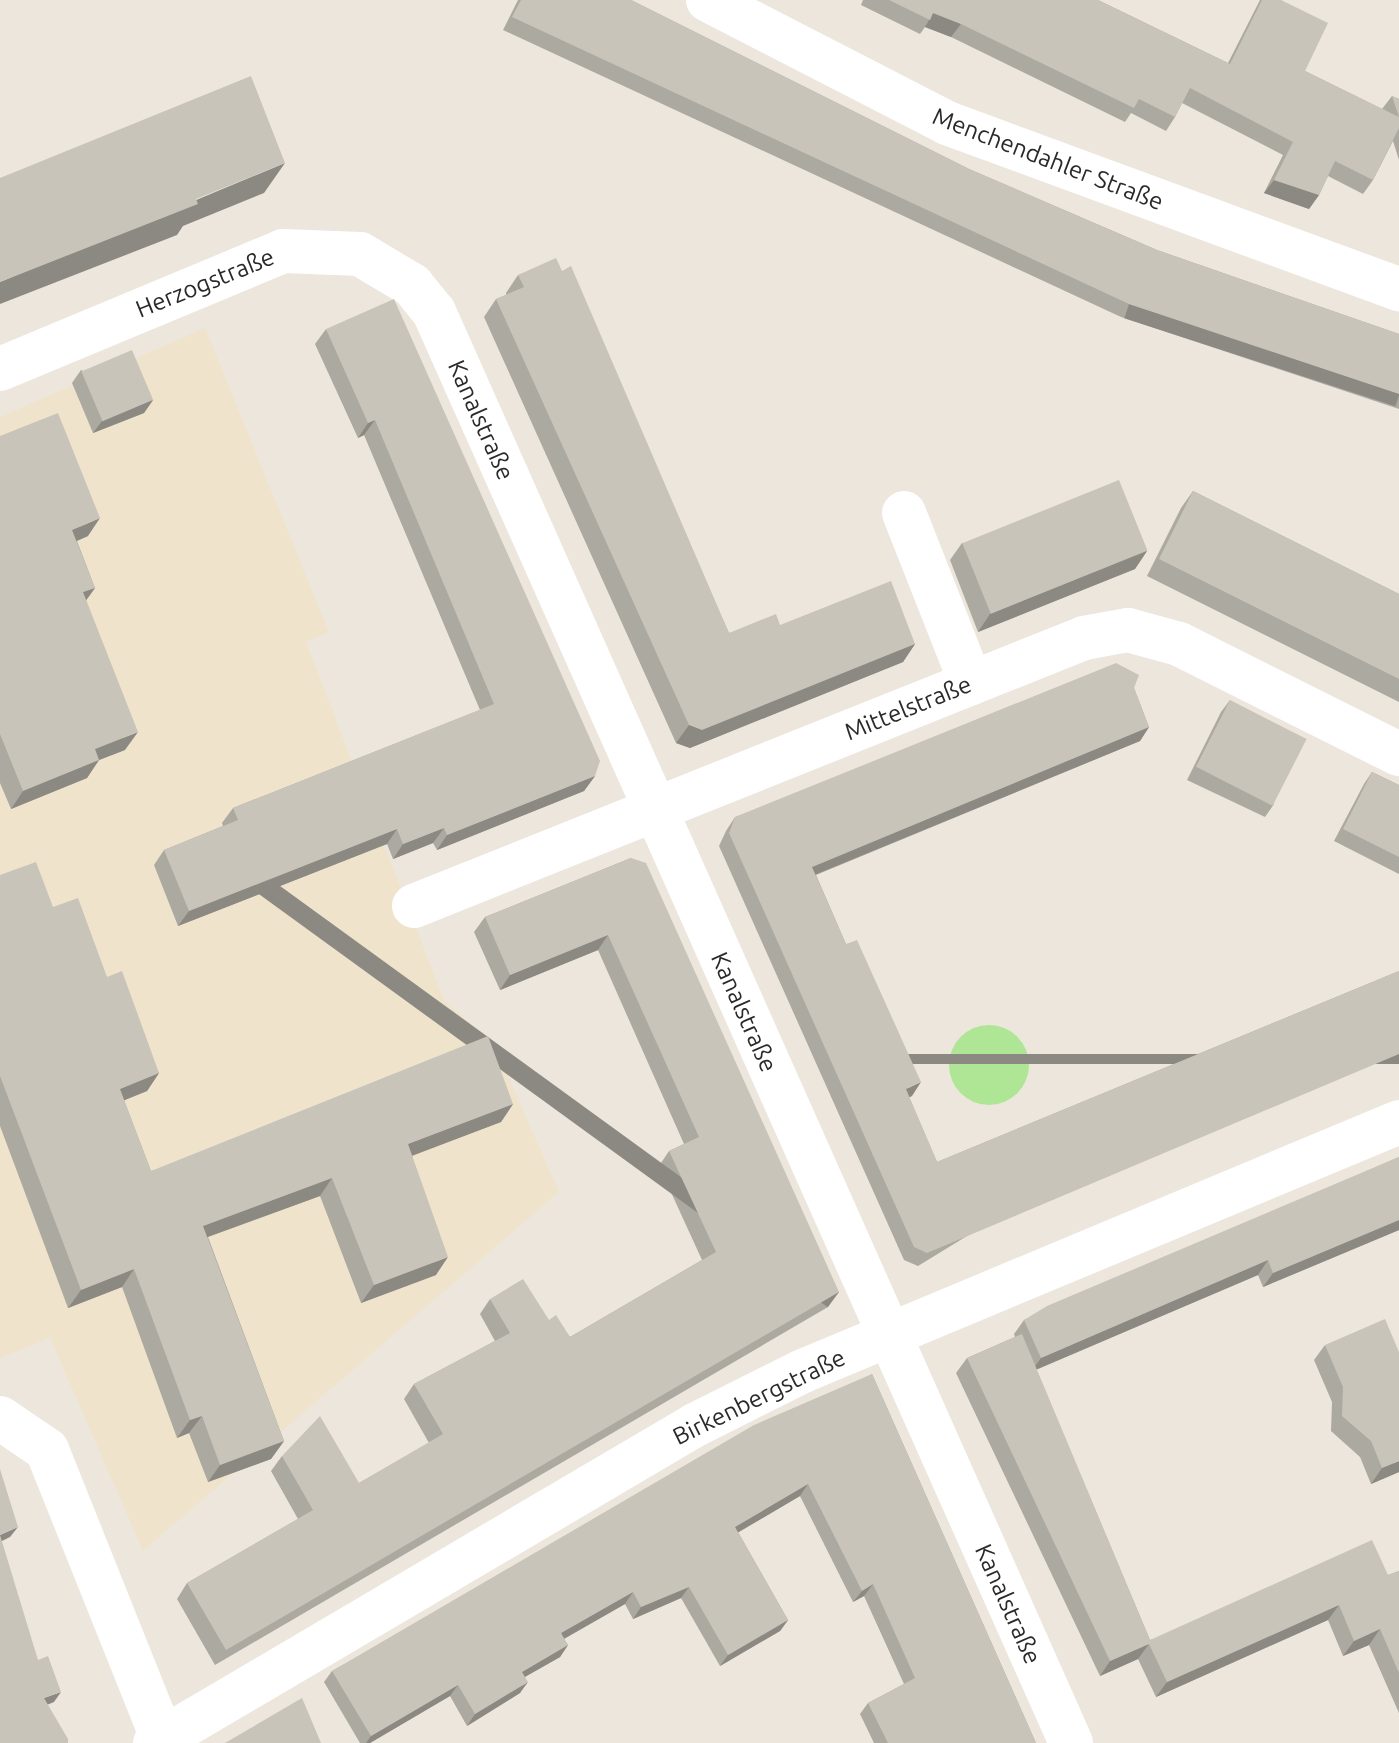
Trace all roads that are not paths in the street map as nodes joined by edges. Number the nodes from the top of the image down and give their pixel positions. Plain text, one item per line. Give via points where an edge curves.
1 (708, 0) edge
2 (412, 285) joint
3 (1399, 289) edge
4 (0, 369) edge
5 (904, 513) dead end
6 (971, 683) junction
7 (1399, 754) edge
8 (653, 811) junction
9 (414, 906) dead end
10 (1399, 1122) edge
11 (889, 1338) junction
12 (0, 1418) edge
13 (158, 1741) edge
14 (1071, 1743) edge

1 - 3 street, Menchendahler Straße via 947,123
2 - 4 street, Herzogstraße via 360,254 283,251
2 - 8 street, Kanalstraße via 434,312
5 - 6 street
6 - 7 street, Mittelstraße via 1084,638 1128,630 1179,644
6 - 8 street, Mittelstraße
8 - 9 street, Mittelstraße
8 - 11 street, Kanalstraße
10 - 11 street, Birkenbergstraße
11 - 13 street, Birkenbergstraße via 695,1425
11 - 14 street, Kanalstraße
12 - 13 street via 47,1450

